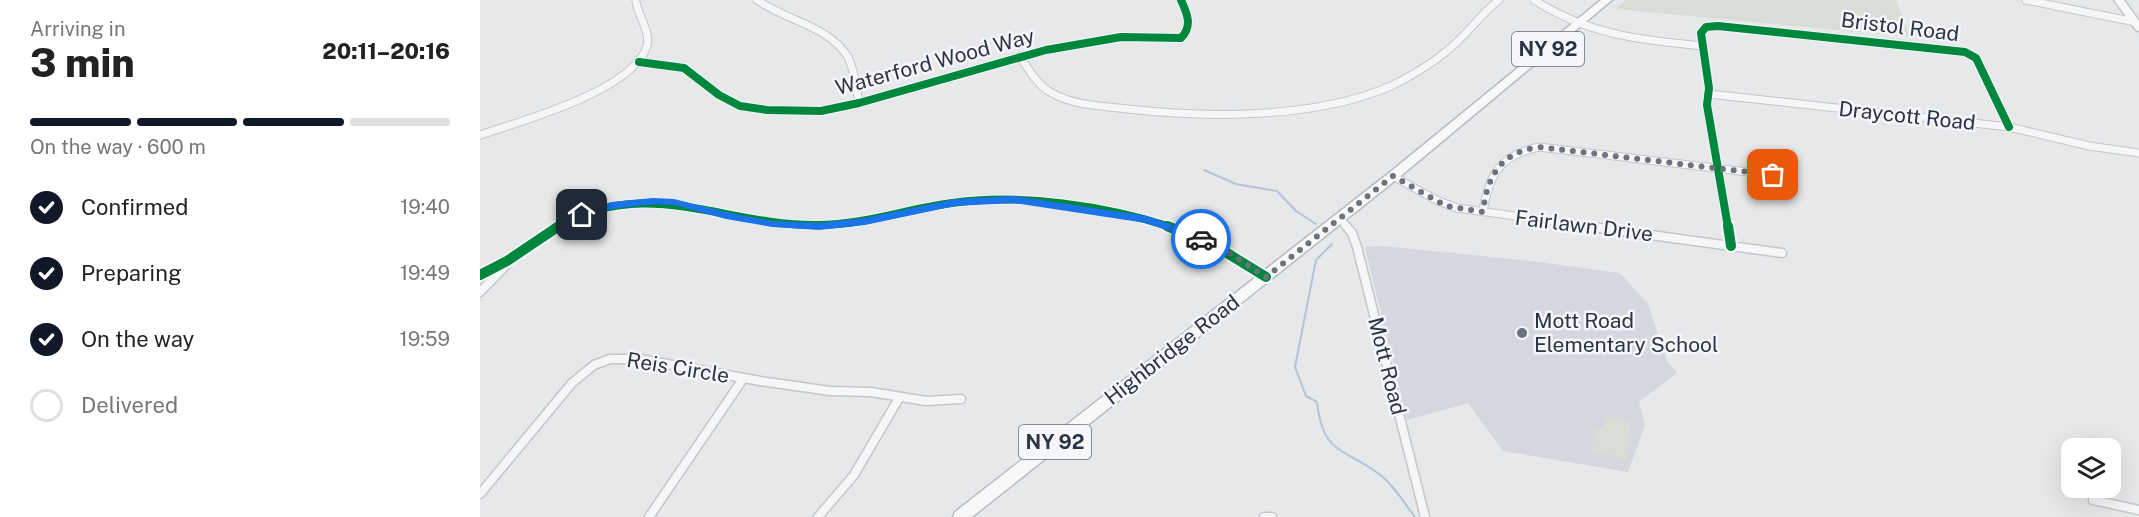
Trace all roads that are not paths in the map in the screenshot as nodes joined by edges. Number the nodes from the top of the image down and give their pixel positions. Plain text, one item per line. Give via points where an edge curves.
1 (757, 0) edge
2 (1181, 0) edge
3 (1499, 0) edge
4 (1534, 0) edge
5 (1607, 0) edge
6 (2026, 0) edge
7 (2119, 0) edge
8 (636, 2) dead end
9 (1579, 23) junction
10 (2137, 25) edge
11 (1703, 46) junction
12 (1020, 56) junction
13 (639, 62) junction
14 (1709, 94) junction
15 (859, 104) junction
16 (2010, 127) junction
17 (480, 135) edge
18 (2139, 153) edge
19 (1717, 168) junction
20 (1773, 175) dead end
21 (1393, 176) junction
22 (1483, 212) junction
23 (1340, 218) junction
24 (1731, 246) junction
25 (1782, 253) dead end
26 (512, 259) junction
27 (480, 275) edge
28 (1266, 277) junction
29 (480, 292) edge
30 (743, 378) junction
31 (899, 398) junction
32 (961, 399) dead end
33 (480, 494) edge
34 (2093, 500) dead end
35 (2139, 510) edge
36 (649, 517) edge
37 (818, 517) edge
38 (960, 517) edge
39 (1264, 517) edge
40 (1272, 517) edge
41 (1425, 517) edge

1 - 15 street via 777,14 825,35 843,50
2 - 12 street, Waterford Wood Way via 1189,17 1181,38 1121,37
3 - 12 street via 1455,43 1403,79 1354,97 1272,114 1193,116 1067,100 1037,84
4 - 9 street
5 - 9 main road, Highbridge Road / NY 92
6 - 10 street via 2058,4
7 - 10 main road
8 - 13 street via 647,41
9 - 11 street via 1619,37
9 - 21 main road, Highbridge Road / NY 92
11 - 14 street
11 - 16 street, Bristol Road via 1701,33 1706,27 1718,26 1965,52 1976,58
12 - 15 street, Waterford Wood Way
13 - 15 street, Waterford Wood Way via 684,68 725,99 748,108 821,111
13 - 17 street via 619,79 589,95
14 - 16 street, Draycott Road
14 - 19 street via 1707,105
16 - 18 street, Draycott Road via 2089,146
19 - 20 street
19 - 22 street via 1551,147 1529,148 1509,158 1491,177
19 - 24 street
21 - 22 street, Fairlawn Drive via 1446,206
21 - 23 main road, Highbridge Road / NY 92
22 - 24 street, Fairlawn Drive
23 - 28 main road, Highbridge Road / NY 92
23 - 41 street, Mott Road via 1357,247
24 - 25 street, Fairlawn Drive
26 - 27 street
26 - 28 street via 569,220 624,203 674,202 772,224 819,226 865,221 955,202 1014,200 1156,222 1226,251
26 - 29 street
28 - 38 main road, Highbridge Road / NY 92
30 - 31 street, Reis Circle
30 - 33 street, Reis Circle via 619,357 595,364 572,383
30 - 36 street
31 - 32 street, Reis Circle via 943,403
31 - 37 street via 854,475
34 - 35 street
39 - 40 street

